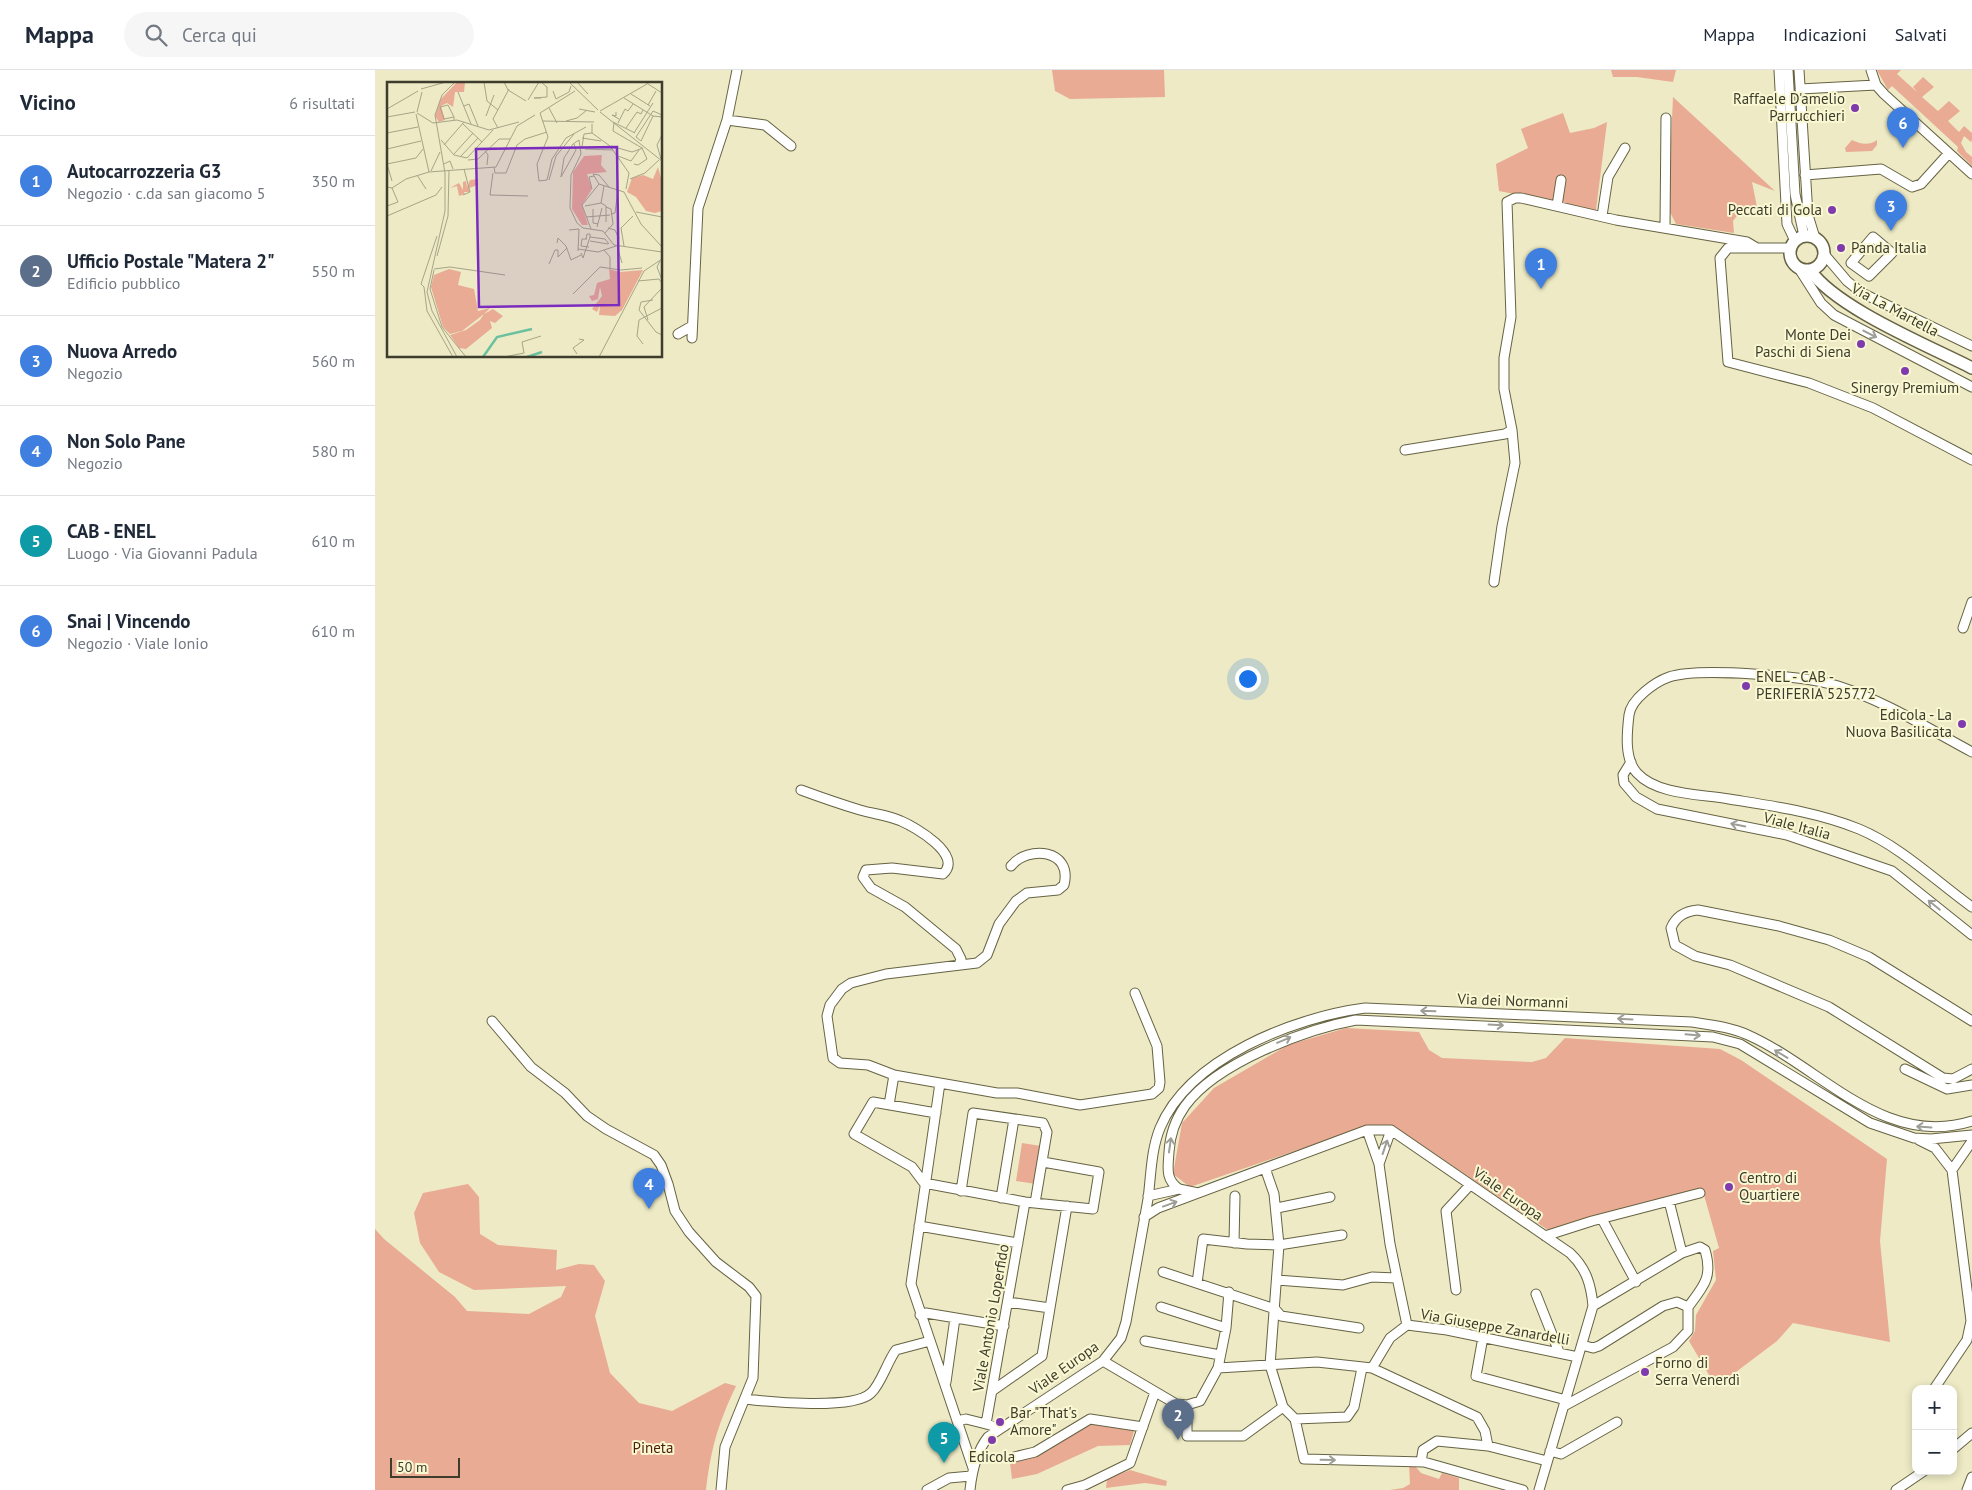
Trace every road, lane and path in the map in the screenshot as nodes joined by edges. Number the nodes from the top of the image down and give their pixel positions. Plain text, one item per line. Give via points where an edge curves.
1 (737, 70) edge
2 (1779, 70) edge
3 (1788, 70) edge
4 (1799, 70) edge
5 (1871, 70) edge
6 (1876, 86) junction
7 (1800, 89) junction
8 (1666, 118) dead end
9 (727, 120) junction
10 (791, 146) dead end
11 (1625, 148) dead end
12 (1949, 153) junction
13 (1805, 174) junction
14 (1972, 174) edge
15 (1561, 180) dead end
16 (1527, 199) junction
17 (1557, 206) junction
18 (1527, 209) dead end
19 (1602, 216) junction
20 (1665, 226) junction
21 (1728, 231) dead end
22 (1734, 240) junction
23 (1801, 241) junction
24 (1757, 248) junction
25 (1824, 254) junction
26 (1861, 272) joint
27 (1809, 274) junction
28 (1835, 294) junction
29 (1821, 303) junction
30 (693, 326) junction
31 (678, 334) dead end
32 (692, 338) dead end
33 (1972, 346) edge
34 (1972, 368) edge
35 (1972, 387) edge
36 (1512, 430) junction
37 (1405, 450) dead end
38 (1972, 460) edge
39 (1494, 582) dead end
40 (1972, 602) edge
41 (1963, 628) dead end
42 (1972, 752) edge
43 (1631, 762) junction
44 (801, 790) dead end
45 (1011, 866) dead end
46 (1972, 907) edge
47 (1972, 935) edge
48 (959, 965) junction
49 (1135, 993) dead end
50 (492, 1021) dead end
51 (1972, 1021) edge
52 (1905, 1069) dead end
53 (1972, 1069) edge
54 (894, 1075) junction
55 (941, 1083) junction
56 (1972, 1085) edge
57 (889, 1105) junction
58 (936, 1113) junction
59 (1014, 1119) junction
60 (1972, 1121) edge
61 (1367, 1130) junction
62 (1391, 1130) junction
63 (1972, 1136) edge
64 (1914, 1138) junction
65 (1972, 1141) edge
66 (1043, 1162) junction
67 (1379, 1164) junction
68 (1265, 1168) junction
69 (1952, 1170) junction
70 (925, 1183) junction
71 (1470, 1185) junction
72 (1179, 1189) junction
73 (961, 1191) junction
74 (1198, 1193) junction
75 (1700, 1193) dead end
76 (1148, 1196) junction
77 (1235, 1196) dead end
78 (1330, 1197) dead end
79 (1001, 1198) junction
80 (1669, 1201) junction
81 (1025, 1202) junction
82 (1035, 1203) junction
83 (1067, 1206) junction
84 (1277, 1208) junction
85 (1144, 1217) junction
86 (1602, 1219) junction
87 (919, 1226) junction
88 (1342, 1235) dead end
89 (1545, 1236) junction
90 (1018, 1243) junction
91 (1234, 1243) junction
92 (1279, 1244) junction
93 (1682, 1253) junction
94 (1163, 1272) dead end
95 (1396, 1278) junction
96 (1277, 1280) junction
97 (1636, 1282) junction
98 (1197, 1283) junction
99 (1456, 1290) dead end
100 (1229, 1292) junction
101 (1536, 1294) dead end
102 (1008, 1302) junction
103 (1593, 1306) junction
104 (1688, 1306) junction
105 (1161, 1307) dead end
106 (1050, 1308) junction
107 (1275, 1309) junction
108 (921, 1316) junction
109 (955, 1318) junction
110 (1407, 1325) junction
111 (1004, 1326) junction
112 (1226, 1328) junction
113 (1359, 1328) dead end
114 (1483, 1337) junction
115 (930, 1341) junction
116 (1145, 1341) dead end
117 (1582, 1345) junction
118 (1559, 1352) junction
119 (1220, 1355) junction
120 (1578, 1357) junction
121 (1103, 1361) junction
122 (1271, 1365) junction
123 (1218, 1368) junction
124 (1362, 1368) junction
125 (1372, 1368) junction
126 (1937, 1385) edge
127 (945, 1387) junction
128 (992, 1391) junction
129 (1155, 1392) junction
130 (745, 1399) junction
131 (1565, 1403) junction
132 (1187, 1405) junction
133 (1283, 1407) junction
134 (1295, 1419) junction
135 (957, 1421) junction
136 (1617, 1422) dead end
137 (986, 1424) junction
138 (1143, 1427) junction
139 (1000, 1428) junction
140 (1972, 1433) edge
141 (1488, 1446) junction
142 (1957, 1446) edge
143 (1550, 1451) junction
144 (1014, 1457) dead end
145 (1547, 1461) junction
146 (1421, 1462) junction
147 (972, 1472) junction
148 (1917, 1475) edge
149 (1972, 1477) edge
150 (721, 1490) edge
151 (927, 1490) edge
152 (970, 1490) edge
153 (1067, 1490) edge
154 (1523, 1490) edge
155 (1539, 1490) edge
156 (1896, 1490) edge
157 (1967, 1490) edge

1 - 9 street
2 - 23 street via 1787,224
3 - 23 street
4 - 7 street
5 - 6 street
6 - 7 street
6 - 12 street
7 - 13 street
8 - 20 street via 1662,164
9 - 10 street via 765,125
9 - 30 street via 698,208
11 - 19 street via 1608,177
12 - 13 street via 1921,184 1911,187 1881,170
12 - 14 street
13 - 23 street via 1808,214
15 - 17 street
16 - 17 street
16 - 18 street
16 - 36 street via 1515,198 1507,202 1504,255 1511,317 1505,348 1504,389
17 - 19 street
19 - 20 street
20 - 22 street
21 - 22 street
22 - 24 street
23 - 24 street
23 - 25 street via 1821,244
23 - 27 street via 1790,256
24 - 38 street via 1728,248 1720,258 1728,362 1809,383 1873,408
25 - 27 street via 1821,263
25 - 33 street via 1847,282 1862,293
26 - 26 street via 1869,276 1892,253 1873,237 1851,263
27 - 28 street, Via La Martella
27 - 29 street
28 - 29 street
28 - 34 street, Via La Martella via 1854,308
29 -> 35 street via 1834,316
30 - 31 street
30 - 32 street
36 - 37 street via 1505,434
36 - 39 street via 1515,463 1495,556
40 - 41 street
42 - 43 street, Viale Italia via 1882,704 1838,686 1807,679 1693,674 1669,677 1655,684 1629,711 1627,734
43 - 46 street, Viale Italia via 1635,772 1648,783 1670,790 1788,809 1859,829 1891,847
47 -> 43 street, Viale Italia via 1893,872 1787,835 1657,809 1637,797 1624,784 1623,775
44 - 48 street via 902,821 938,845 948,859 943,874 878,868 866,870 863,876 871,888 905,907 956,949 961,959
45 - 48 street via 1026,856 1053,854 1063,868 1064,885 1058,890 1021,896 999,924 987,955 982,960
48 - 54 street via 859,980 842,989 830,1005 827,1024 831,1052 836,1061 868,1065
49 - 55 street via 1157,1046 1160,1082 1159,1088 1151,1094 1080,1105
50 - 130 street via 531,1067 565,1093 587,1116 606,1130 654,1155 661,1165 675,1211 689,1232 716,1262 753,1291 756,1300 755,1366
51 - 53 street via 1869,957 1829,940 1698,910 1679,916 1671,928 1675,945 1683,951 1730,965 1829,1007 1943,1078 1953,1079
52 - 56 street via 1947,1089
54 - 55 street
54 - 57 street
55 - 58 street
57 - 58 street
57 - 70 street via 873,1102 855,1134 912,1167
58 - 70 street
59 - 66 street via 1043,1123 1047,1132
59 - 73 street via 973,1113
59 - 79 street
60 -> 76 street, Via dei Normanni via 1921,1128 1885,1117 1747,1035 1717,1026 1692,1022 1365,1008 1336,1012 1293,1025 1207,1071 1180,1095 1159,1130
61 - 62 street
61 - 67 street
61 - 68 street
67 -> 62 street
62 - 71 street, Viale Europa
63 - 64 street, Via dei Normanni
64 - 69 street via 1935,1148
72 -> 64 street, Via dei Normanni via 1167,1175 1174,1124 1186,1105 1230,1069 1277,1043 1356,1020 1713,1037 1740,1044 1869,1123
65 - 69 street
66 - 82 street
66 - 83 street via 1099,1172 1093,1209
67 - 95 street
68 - 74 street
68 - 84 street
69 - 126 street via 1971,1321 1967,1340
70 - 73 street
70 - 87 street
71 - 89 street, Viale Europa
71 - 99 street via 1446,1211
72 - 74 street
72 - 76 street
73 - 79 street
85 -> 74 street via 1158,1208
75 - 80 street
76 - 85 street, Via dei Normanni
77 - 91 street
78 - 84 street
79 - 81 street
80 - 86 street
80 - 93 street
81 - 82 street
81 - 90 street, Viale Antonio Loperfido
82 - 83 street
83 - 106 street
84 - 92 street
85 - 121 street, Viale Europa via 1125,1324 1121,1338
86 - 89 street
86 - 97 street
87 - 90 street
87 - 108 street via 911,1284
88 - 92 street
89 - 103 street, Viale Europa via 1580,1263 1591,1284
90 - 102 street, Viale Antonio Loperfido
91 - 92 street
91 - 98 street via 1203,1239
92 - 96 street
93 - 97 street
93 - 104 street via 1700,1247 1705,1250 1709,1264 1705,1283
94 - 98 street
95 - 96 street via 1372,1277 1343,1285
95 - 110 street
96 - 107 street
97 - 103 street
98 - 100 street
100 - 107 street
100 - 112 street
101 - 118 street
102 - 106 street
102 - 111 street, Viale Antonio Loperfido
103 - 117 street, Viale Europa
104 - 117 street via 1677,1302 1663,1306 1599,1346
104 - 131 street via 1688,1331 1673,1347
105 - 112 street
106 - 128 street via 1042,1356
107 - 113 street via 1281,1316
107 - 122 street
108 - 109 street
108 - 115 street
109 - 111 street
109 - 127 street
110 - 114 street, Via Giuseppe Zanardelli
110 - 125 street via 1390,1338
111 - 128 street, Viale Antonio Loperfido
112 - 119 street
114 - 118 street, Via Giuseppe Zanardelli
114 - 131 street via 1475,1376
115 - 127 street
115 - 130 street via 896,1350 872,1392 862,1398 819,1404
116 - 119 street
117 - 120 street, Viale Europa
118 - 120 street, Via Giuseppe Zanardelli
119 - 123 street
120 - 131 street, Viale Europa
121 - 129 street
121 - 139 street, Viale Europa
122 - 123 street
122 - 124 street via 1317,1362
122 - 133 street
123 - 132 street via 1200,1401
124 - 125 street
124 - 134 street via 1354,1407 1347,1417
125 - 141 street via 1477,1417 1485,1431
127 - 135 street
128 - 137 street, Viale Antonio Loperfido
129 - 132 street via 1176,1404
129 - 138 street
130 - 150 street via 725,1448
131 - 143 street, Viale Europa
132 - 133 street via 1187,1436 1243,1436
133 - 134 street
134 -> 146 street via 1303,1460
135 - 137 street via 966,1419
135 - 147 street
136 - 143 street via 1561,1454
137 - 139 street
138 - 144 street via 1090,1419 1035,1452
138 - 153 street via 1130,1463
139 - 147 street, Viale Europa via 981,1446
140 - 142 street
141 - 145 street
141 - 146 street via 1437,1441 1423,1450
143 - 145 street, Viale Europa
145 - 155 street, Viale Europa
146 - 154 street
147 - 151 street via 949,1478
147 - 152 street, Viale Europa
148 - 156 street
149 - 157 street

